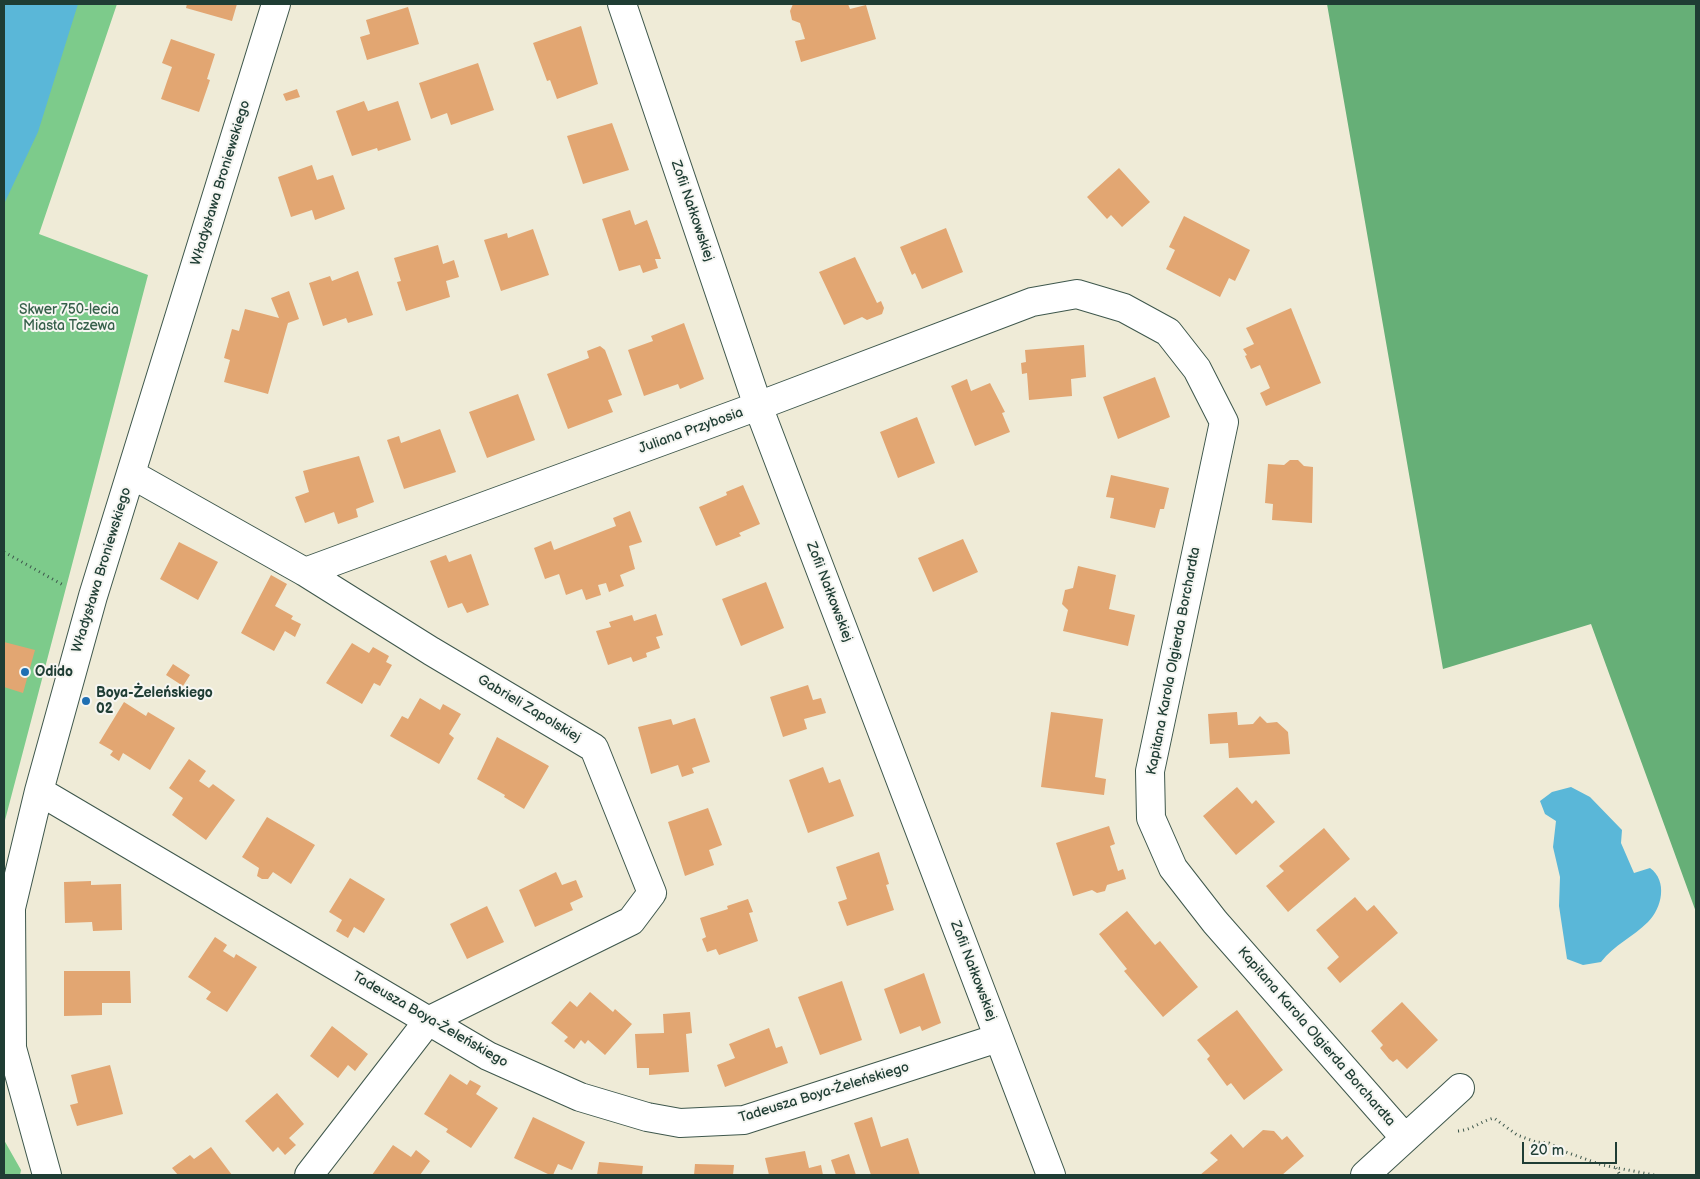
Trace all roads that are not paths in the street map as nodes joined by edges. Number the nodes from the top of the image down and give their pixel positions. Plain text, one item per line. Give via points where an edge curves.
1 (276, 4) edge
2 (622, 4) edge
3 (1077, 294) joint
4 (758, 406) junction
5 (131, 474) junction
6 (305, 572) junction
7 (39, 791) junction
8 (428, 1021) junction
9 (998, 1038) junction
10 (1460, 1088) dead end
11 (1412, 1133) junction
12 (47, 1175) edge
13 (309, 1175) edge
14 (1051, 1175) edge
15 (1364, 1175) edge

1 - 5 street, Władysława Broniewskiego
2 - 4 street, Zofii Nałkowskiej
3 - 4 street, Juliana Przybosia via 1032,302
3 - 11 street, Kapitana Karola Olgierda Borchardta via 1124,308 1168,332 1197,369 1224,422 1150,771 1151,818 1173,868 1215,922
4 - 6 street, Juliana Przybosia
4 - 9 street, Zofii Nałkowskiej
5 - 6 street, Gabrieli Zapolskiej
5 - 7 street, Władysława Broniewskiego
6 - 8 street, Gabrieli Zapolskiej via 594,748 652,892 631,921
7 - 8 street, Tadeusza Boya-Żeleńskiego
7 - 12 street, Władysława Broniewskiego via 11,908 12,1048
8 - 9 street, Tadeusza Boya-Żeleńskiego via 488,1056 580,1097 646,1117 680,1123 744,1120
8 - 13 street
9 - 14 street, Zofii Nałkowskiej
10 - 11 street
11 - 15 street

